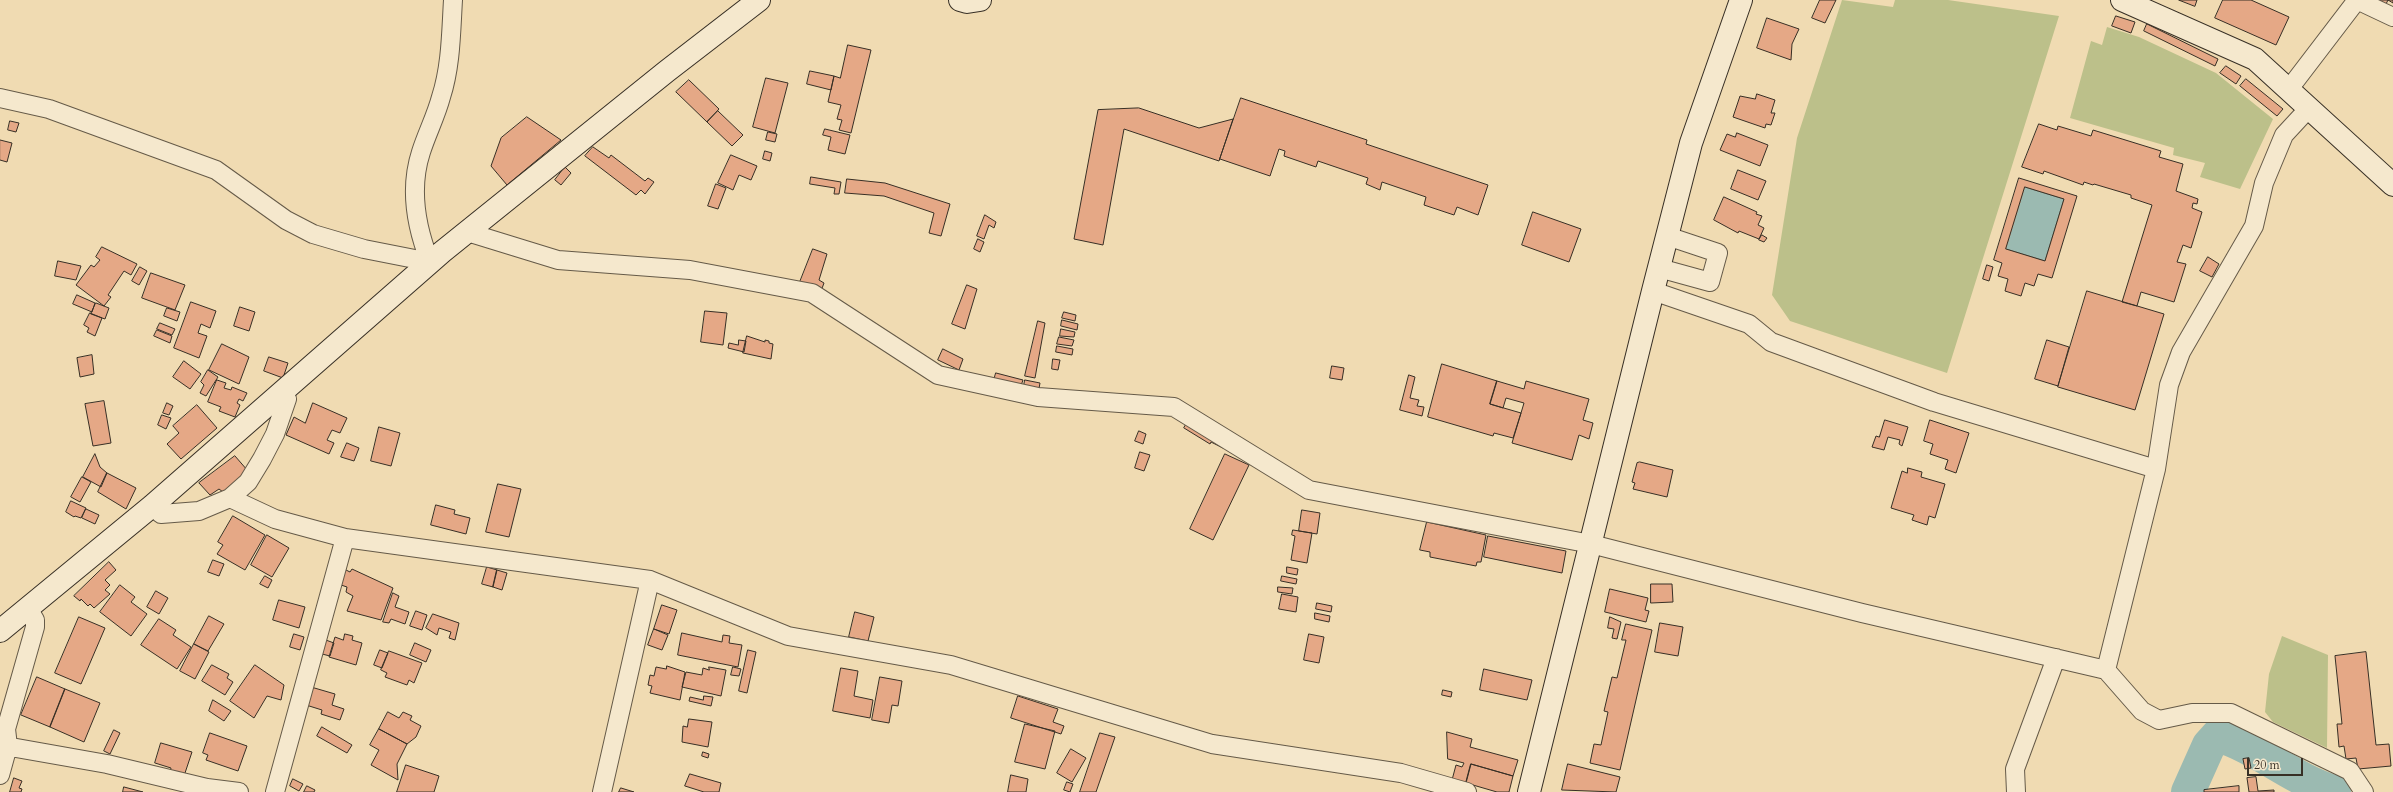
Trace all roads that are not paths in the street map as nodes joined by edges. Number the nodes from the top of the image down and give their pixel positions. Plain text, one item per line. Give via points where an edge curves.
1 (453, 0) edge
2 (759, 0) edge
3 (960, 0) edge
4 (980, 0) edge
5 (1741, 0) edge
6 (2122, 0) edge
7 (2357, 0) edge
8 (2393, 17) edge
9 (2288, 89) junction
10 (0, 98) edge
11 (2309, 108) junction
12 (2393, 185) edge
13 (467, 232) junction
14 (1667, 236) junction
15 (430, 262) junction
16 (1659, 268) junction
17 (1652, 291) junction
18 (283, 392) junction
19 (2156, 469) junction
20 (230, 498) junction
21 (152, 506) junction
22 (345, 538) junction
23 (1591, 544) junction
24 (650, 580) junction
25 (28, 608) junction
26 (0, 632) edge
27 (2056, 658) junction
28 (2106, 670) junction
29 (4, 745) edge
30 (0, 775) edge
31 (2016, 791) edge
32 (239, 792) edge
33 (275, 792) edge
34 (602, 792) edge
35 (1467, 792) edge
36 (1530, 792) edge
37 (2364, 792) edge

1 - 15 street via 445,81 421,152 414,187 421,240
2 - 13 street
3 - 4 street
5 - 14 street via 1692,143
6 - 9 street via 2255,58
7 - 8 street
7 - 9 street
9 - 11 street
10 - 15 street via 49,109 216,170 286,220 313,234 364,249
11 - 12 street
11 - 19 street via 2284,135 2264,183 2254,226 2181,352 2169,385
13 - 15 street
13 - 23 street via 558,260 690,270 812,293 938,374 1038,398 1174,407 1309,490
14 - 16 street
14 - 16 street via 1718,254 1710,282
15 - 18 street
16 - 17 street
17 - 19 street via 1748,324 1771,342 1934,402
17 - 23 street
18 - 20 street via 287,399 275,434 248,482
18 - 21 street
19 - 28 street
20 - 21 street via 200,511 161,514
20 - 22 street via 275,519
21 - 25 street
22 - 24 street
22 - 33 street
23 - 27 street via 1862,613
23 - 36 street
24 - 34 street
24 - 35 street via 788,636 951,666 1212,744 1401,773
25 - 26 street
25 - 29 street via 35,620 35,627 6,729
27 - 28 street
27 - 31 street via 2015,769
28 - 37 street via 2142,711 2159,720 2192,713 2231,714 2350,771
29 - 30 street
29 - 32 street via 107,764 207,788

